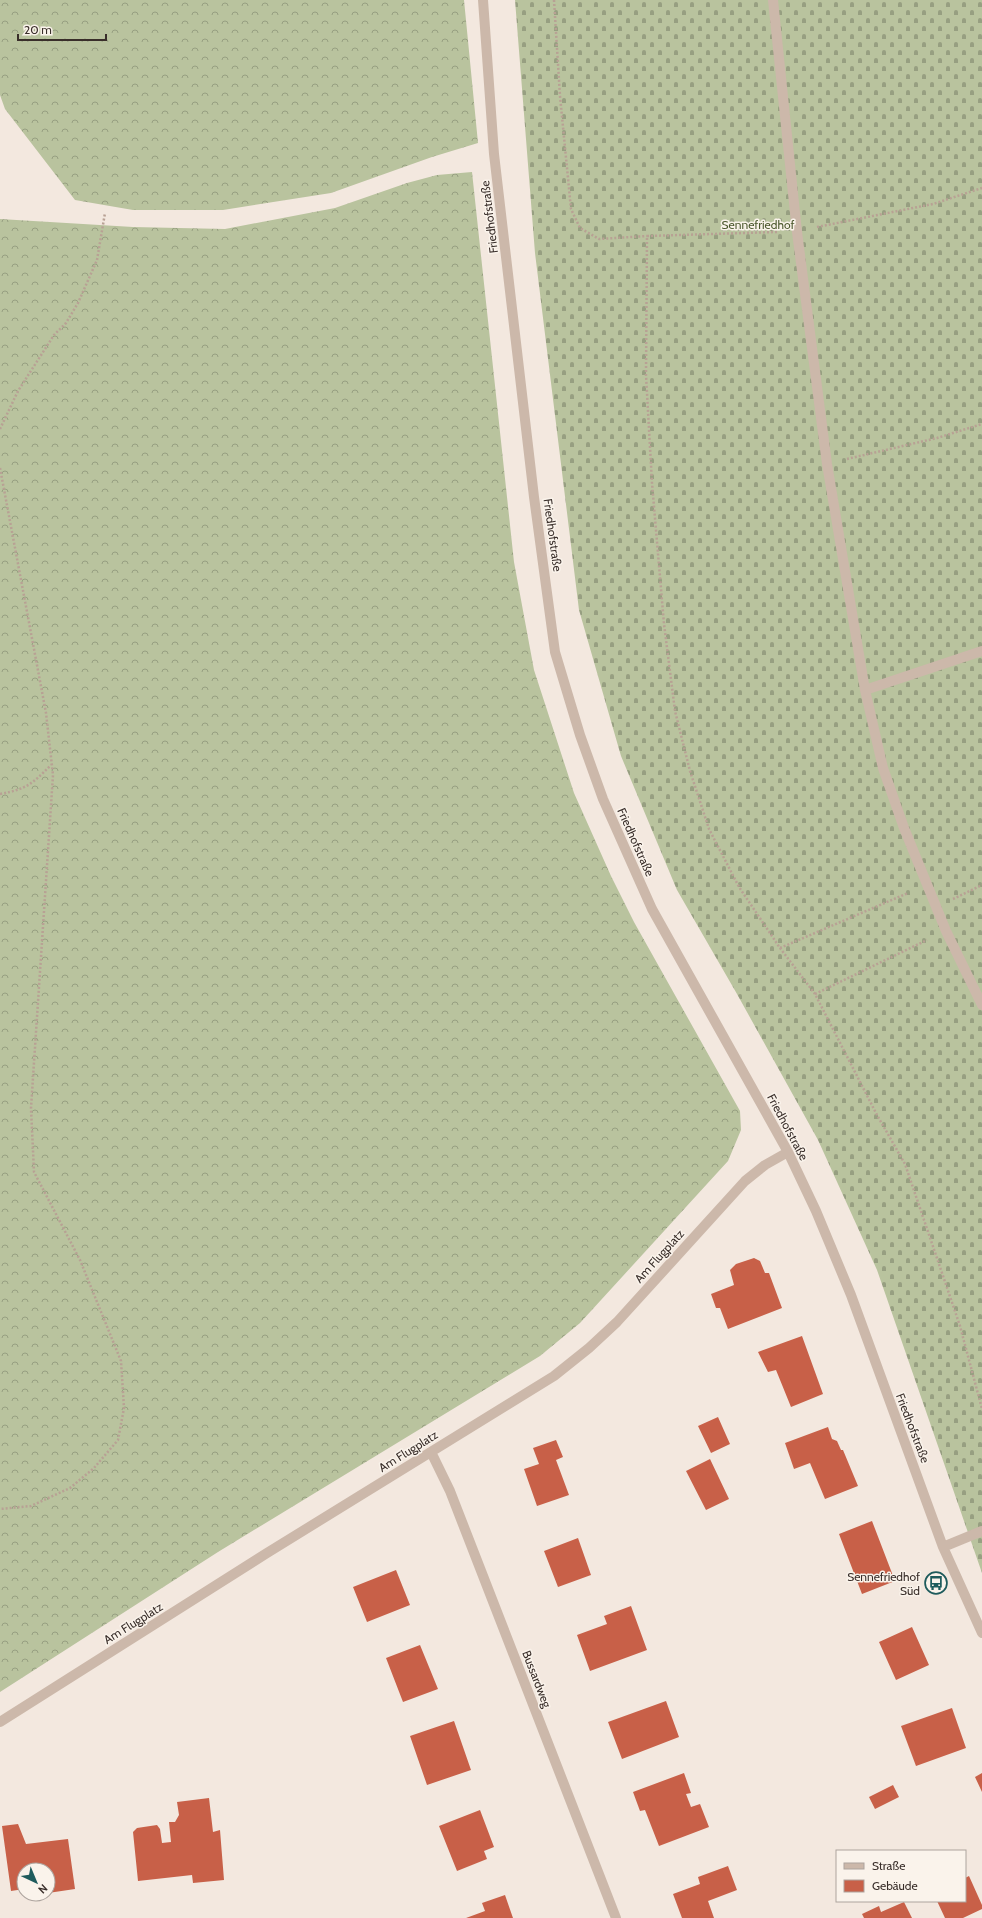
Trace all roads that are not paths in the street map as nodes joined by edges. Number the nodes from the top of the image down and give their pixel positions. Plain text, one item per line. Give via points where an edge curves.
1 (483, 0) edge
2 (773, 0) edge
3 (982, 651) edge
4 (865, 690) junction
5 (982, 1005) edge
6 (788, 1152) junction
7 (430, 1452) junction
8 (982, 1531) edge
9 (943, 1547) junction
10 (982, 1632) edge
11 (0, 1722) edge
12 (616, 1918) edge

1 - 6 street, Friedhofstraße via 494,154 555,652 603,799 652,909
2 - 4 street via 797,232 828,464
3 - 4 street
4 - 5 street via 883,768 926,885
6 - 7 street, Am Flugplatz via 765,1165 745,1181 622,1316 589,1348 554,1376
6 - 9 street, Friedhofstraße via 851,1295
7 - 11 street, Am Flugplatz
7 - 12 street, Bussardweg via 450,1491
8 - 9 street
9 - 10 street, Friedhofstraße

